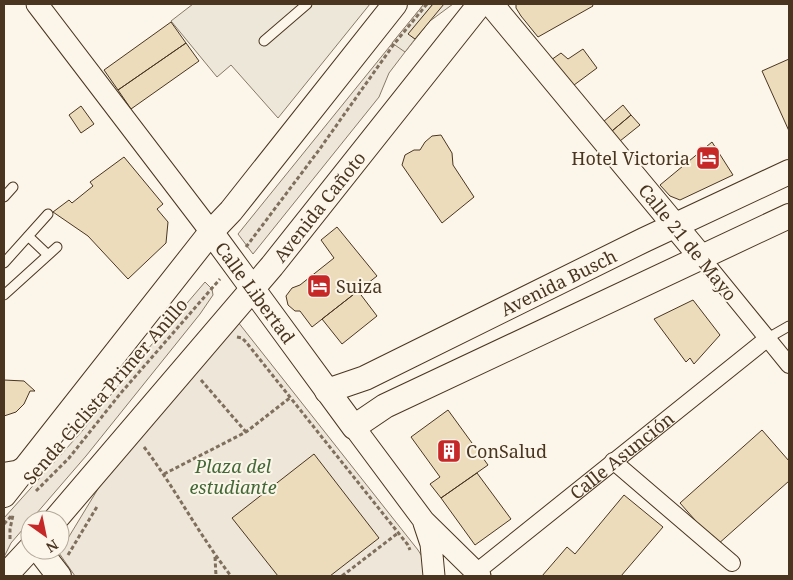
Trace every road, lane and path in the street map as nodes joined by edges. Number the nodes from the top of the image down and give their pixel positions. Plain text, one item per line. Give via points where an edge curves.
1 (37, 4) edge
2 (307, 4) edge
3 (395, 4) edge
4 (427, 4) edge
5 (480, 4) edge
6 (491, 4) edge
7 (264, 41) dead end
8 (789, 172) edge
9 (13, 187) dead end
10 (4, 197) edge
11 (48, 214) dead end
12 (789, 216) edge
13 (676, 225) junction
14 (211, 232) junction
15 (28, 236) junction
16 (252, 240) dead end
17 (644, 240) junction
18 (57, 247) dead end
19 (48, 255) junction
20 (701, 258) junction
21 (4, 263) edge
22 (664, 274) junction
23 (216, 284) dead end
24 (253, 288) junction
25 (6, 291) edge
26 (789, 326) edge
27 (768, 338) junction
28 (231, 339) dead end
29 (789, 365) edge
30 (200, 377) dead end
31 (365, 378) junction
32 (327, 391) junction
33 (291, 397) junction
34 (385, 406) junction
35 (354, 427) junction
36 (246, 432) junction
37 (142, 444) dead end
38 (33, 459) junction
39 (613, 461) junction
40 (4, 470) edge
41 (164, 474) junction
42 (4, 495) edge
43 (32, 495) dead end
44 (64, 510) edge
45 (424, 521) junction
46 (4, 524) edge
47 (398, 533) junction
48 (19, 546) edge
49 (412, 554) dead end
50 (215, 556) junction
51 (46, 560) edge
52 (732, 563) dead end
53 (478, 574) edge
54 (5, 576) edge
55 (58, 576) edge
56 (216, 576) edge
57 (231, 576) edge
58 (342, 576) edge
59 (434, 576) edge

1 - 14 street, Calle Libertad
2 - 7 lane
3 - 14 main road
4 - 16 path via 394,44
5 - 24 main road, Avenida Cañoto
6 - 13 main road, Calle 21 de Mayo
8 - 13 main road, Avenida Busch
9 - 10 lane
11 - 15 lane
12 - 20 main road
13 - 17 main road, Avenida Busch
13 - 20 main road, Calle 21 de Mayo
14 - 24 main road, Calle Libertad
14 - 38 main road
15 - 19 lane
15 - 21 lane
17 - 22 main road via 653,240 666,251 668,267
17 - 31 main road, Avenida Busch
18 - 19 lane
19 - 25 lane
20 - 22 main road
20 - 27 street, Calle 21 de Mayo
22 - 34 main road
23 - 43 path, Senda Ciclista Primer Anillo via 69,458
24 - 32 main road, Calle Libertad
24 - 44 main road, Avenida Cañoto
26 - 27 lane
27 - 29 street, Calle 21 de Mayo
27 - 39 street, Calle Asunción
28 - 33 path via 238,337 246,342
30 - 36 path
31 - 32 main road, Avenida Busch
31 - 34 main road via 372,399
32 - 35 main road, Calle Libertad
33 - 36 path
33 - 47 path
34 - 35 main road
35 - 45 street, Calle Libertad
36 - 41 path
37 - 41 path
38 - 40 street via 16,469
38 - 42 main road
39 - 52 street
39 - 53 street, Calle Asunción
41 - 50 path
45 - 53 street, Calle Libertad
45 - 59 street via 432,544
46 - 48 path via 13,514
47 - 49 path
47 - 58 path
48 - 54 main road
50 - 56 path
50 - 57 path
51 - 55 main road

